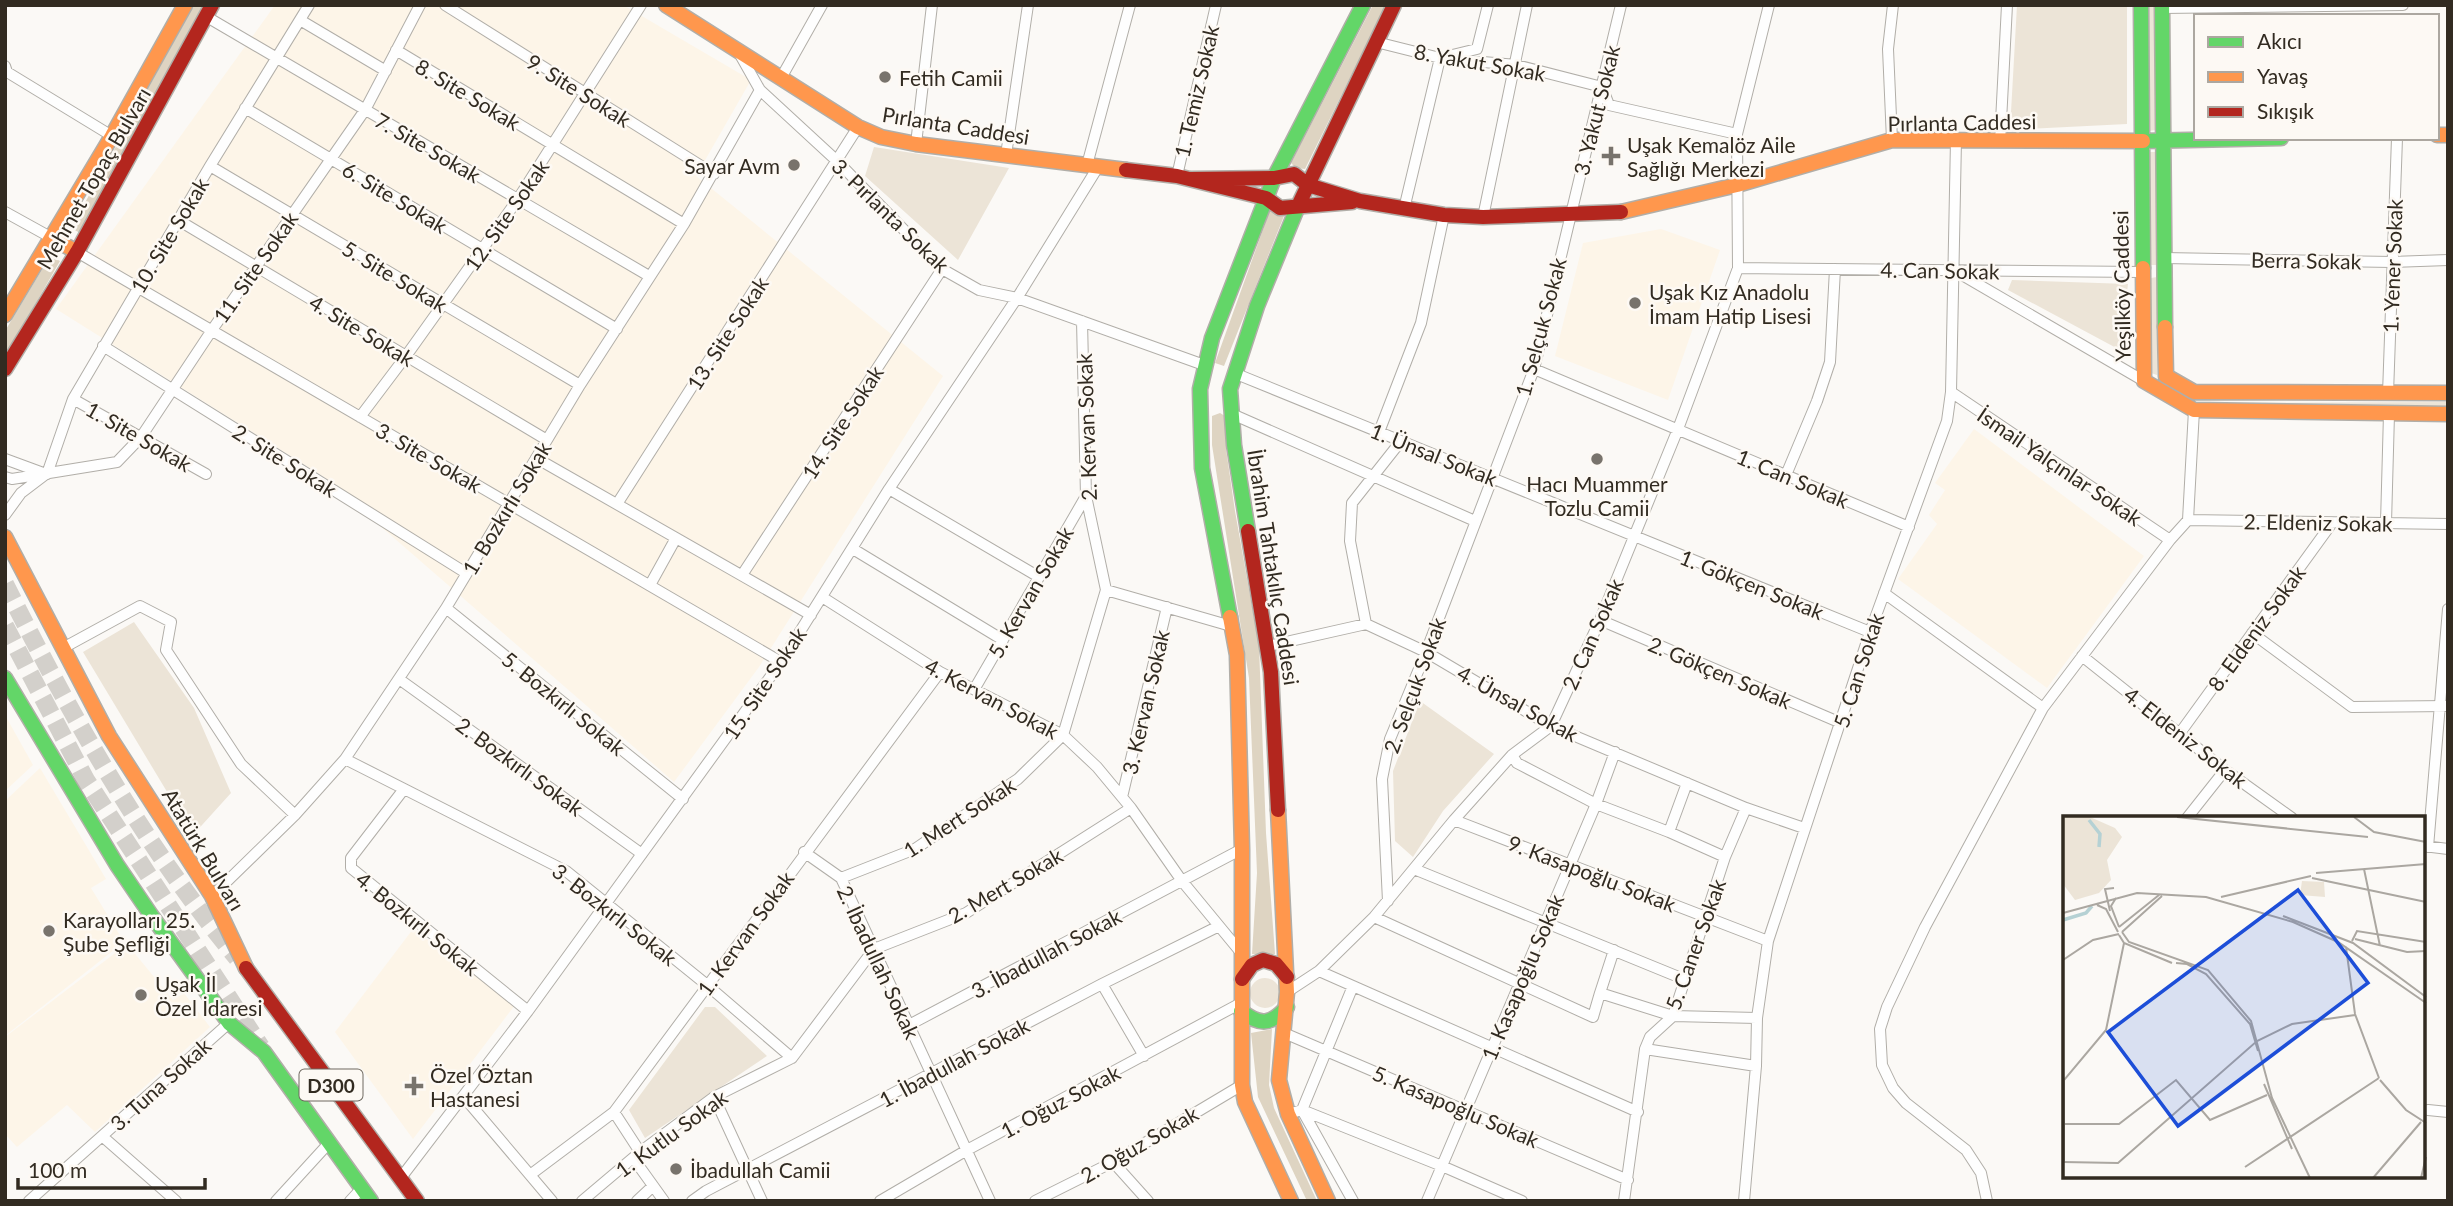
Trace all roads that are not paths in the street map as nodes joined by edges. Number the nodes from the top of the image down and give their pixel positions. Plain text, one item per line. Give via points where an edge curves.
1 (185, 5) edge
2 (309, 5) edge
3 (420, 5) edge
4 (444, 5) edge
5 (640, 5) edge
6 (666, 5) edge
7 (822, 5) edge
8 (932, 5) edge
9 (1028, 5) edge
10 (1130, 5) edge
11 (1216, 5) edge
12 (1363, 5) edge
13 (1394, 5) edge
14 (1488, 5) edge
15 (1528, 5) edge
16 (1621, 5) edge
17 (1769, 5) edge
18 (1893, 5) edge
19 (2007, 5) edge
20 (2141, 5) edge
21 (2402, 5) edge
22 (2162, 7) edge
23 (209, 11) edge
24 (300, 20) junction
25 (1376, 42) junction
26 (396, 50) junction
27 (737, 50) junction
28 (275, 57) junction
29 (1440, 58) junction
30 (1516, 65) junction
31 (5, 66) edge
32 (386, 71) junction
33 (782, 78) junction
34 (1602, 87) junction
35 (760, 90) junction
36 (585, 93) junction
37 (245, 108) junction
38 (365, 110) junction
39 (858, 127) junction
40 (1737, 134) junction
41 (112, 136) junction
42 (1892, 140) junction
43 (1956, 140) junction
44 (2222, 140) edge
45 (2397, 140) edge
46 (2000, 141) junction
47 (2141, 142) junction
48 (2164, 142) junction
49 (916, 144) junction
50 (554, 145) junction
51 (1006, 155) junction
52 (331, 159) junction
53 (837, 161) junction
54 (209, 166) junction
55 (1092, 166) junction
56 (714, 174) junction
57 (1184, 178) junction
58 (1274, 178) junction
59 (1308, 185) junction
60 (1737, 185) junction
61 (1266, 198) junction
62 (518, 199) junction
63 (1360, 201) junction
64 (1297, 207) junction
65 (1404, 209) junction
66 (5, 212) edge
67 (292, 215) junction
68 (1444, 215) junction
69 (1570, 215) junction
70 (1483, 217) junction
71 (178, 220) junction
72 (684, 223) junction
73 (52, 237) junction
74 (483, 250) junction
75 (77, 252) junction
76 (2448, 260) edge
77 (2392, 262) junction
78 (2165, 265) junction
79 (256, 267) junction
80 (1738, 268) junction
81 (942, 269) junction
82 (1835, 269) junction
83 (1955, 270) junction
84 (2141, 272) junction
85 (649, 276) junction
86 (138, 288) junction
87 (1017, 298) junction
88 (443, 304) junction
89 (5, 315) edge
90 (1082, 321) junction
91 (617, 329) junction
92 (212, 330) junction
93 (103, 346) junction
94 (406, 356) junction
95 (1204, 365) junction
96 (5, 369) edge
97 (1534, 369) junction
98 (1234, 373) junction
99 (2166, 376) junction
100 (2144, 381) junction
101 (580, 385) junction
102 (173, 390) junction
103 (1951, 392) junction
104 (2194, 392) junction
105 (2448, 393) edge
106 (2388, 394) junction
107 (73, 398) junction
108 (2194, 410) junction
109 (1233, 414) junction
110 (2389, 414) junction
111 (2448, 414) edge
112 (360, 417) junction
113 (1678, 429) junction
114 (1379, 432) junction
115 (141, 437) junction
116 (547, 440) junction
117 (1401, 441) junction
118 (536, 458) junction
119 (5, 459) edge
120 (47, 474) junction
121 (206, 474) dead end
122 (1786, 475) junction
123 (1373, 476) junction
124 (5, 477) edge
125 (1491, 477) junction
126 (889, 489) junction
127 (1086, 496) junction
128 (509, 503) junction
129 (617, 504) junction
130 (5, 515) edge
131 (2188, 520) junction
132 (1475, 521) junction
133 (2332, 523) junction
134 (2386, 523) junction
135 (2448, 524) edge
136 (1909, 527) junction
137 (1634, 535) junction
138 (5, 537) edge
139 (677, 538) junction
140 (2170, 540) junction
141 (853, 549) junction
142 (466, 573) junction
143 (742, 575) junction
144 (1039, 577) junction
145 (650, 586) junction
146 (1106, 590) junction
147 (1884, 593) junction
148 (822, 597) junction
149 (1167, 607) junction
150 (446, 608) junction
151 (2448, 609) edge
152 (811, 615) junction
153 (1600, 620) junction
154 (1366, 624) junction
155 (1231, 626) junction
156 (1870, 632) junction
157 (2252, 633) junction
158 (1003, 640) junction
159 (1268, 646) junction
160 (63, 648) junction
161 (1426, 652) junction
162 (2082, 656) junction
163 (781, 662) junction
164 (940, 672) junction
165 (5, 678) edge
166 (399, 679) junction
167 (975, 688) junction
168 (2444, 706) edge
169 (2043, 708) junction
170 (1841, 723) junction
171 (1551, 726) junction
172 (2180, 733) junction
173 (1063, 735) junction
174 (1615, 752) junction
175 (1512, 755) junction
176 (345, 759) junction
177 (2225, 769) junction
178 (1687, 783) junction
179 (404, 789) junction
180 (1122, 797) junction
181 (683, 799) junction
182 (1596, 804) junction
183 (1131, 808) junction
184 (1746, 808) junction
185 (295, 815) junction
186 (2189, 816) edge
187 (2291, 816) edge
188 (1454, 820) junction
189 (1804, 828) junction
190 (1668, 832) junction
191 (2425, 847) edge
192 (1242, 849) junction
193 (2448, 849) edge
194 (804, 852) junction
195 (642, 854) junction
196 (1725, 857) junction
197 (1570, 864) junction
198 (1414, 869) junction
199 (841, 878) junction
200 (1182, 881) junction
201 (212, 896) junction
202 (1388, 901) junction
203 (606, 903) junction
204 (1374, 917) junction
205 (1707, 918) junction
206 (1545, 922) junction
207 (1217, 927) junction
208 (1768, 941) junction
209 (874, 949) junction
210 (1614, 950) junction
211 (1242, 955) junction
212 (1319, 971) junction
213 (1242, 979) junction
214 (1686, 980) junction
215 (1102, 984) junction
216 (707, 985) junction
217 (1287, 985) junction
218 (1519, 985) junction
219 (1353, 986) junction
220 (1601, 993) junction
221 (1241, 1007) junction
222 (1287, 1007) junction
223 (528, 1012) junction
224 (1673, 1016) junction
225 (1757, 1018) junction
226 (229, 1023) junction
227 (909, 1026) junction
228 (1284, 1033) junction
229 (1492, 1048) junction
230 (1645, 1049) junction
231 (1326, 1050) junction
232 (1143, 1056) junction
233 (792, 1058) junction
234 (1756, 1066) junction
235 (932, 1074) junction
236 (1242, 1085) junction
237 (464, 1097) junction
238 (714, 1097) junction
239 (1466, 1110) junction
240 (2428, 1110) dead end
241 (614, 1112) junction
242 (1295, 1112) junction
243 (1638, 1112) junction
244 (2448, 1112) edge
245 (102, 1136) junction
246 (329, 1143) junction
247 (967, 1150) junction
248 (640, 1152) junction
249 (1113, 1162) junction
250 (1442, 1166) junction
251 (748, 1170) junction
252 (530, 1175) junction
253 (400, 1179) junction
254 (1628, 1180) junction
255 (653, 1186) junction
256 (362, 1188) junction
257 (1052, 1197) edge
258 (29, 1201) edge
259 (176, 1201) edge
260 (276, 1201) edge
261 (349, 1201) edge
262 (372, 1201) edge
263 (417, 1201) edge
264 (552, 1201) edge
265 (582, 1201) edge
266 (637, 1201) edge
267 (664, 1201) edge
268 (692, 1201) edge
269 (762, 1201) edge
270 (880, 1201) edge
271 (990, 1201) edge
272 (1035, 1201) edge
273 (1148, 1201) edge
274 (1291, 1201) edge
275 (1328, 1201) edge
276 (1353, 1201) edge
277 (1427, 1201) edge
278 (1522, 1201) edge
279 (1625, 1201) edge
280 (1744, 1201) edge
281 (1987, 1201) edge

1 - 41 main road, Mehmet Topaç Bulvarı
2 - 24 street, 10. Site Sokak
3 - 26 street, 11. Site Sokak
4 - 36 street, 9. Site Sokak
5 - 36 street, 12. Site Sokak
6 - 27 main road, Pırlanta Caddesi
7 - 33 street
8 - 49 street
9 - 51 street
10 - 55 street, 15. Site Sokak
11 - 57 street, 1. Temiz Sokak
12 - 58 main road
13 - 25 main road, İbrahim Tahtakılıç Caddesi
14 - 29 street via 1477,49
15 - 30 street
16 - 34 street, 3. Yakut Sokak
17 - 40 street, 2. Can Sokak
18 - 42 street via 1888,49
19 - 46 street
20 - 47 main road, Yeşilköy Caddesi
21 - 22 street
22 - 48 main road, Yeşilköy Caddesi
23 - 28 street, 7. Site Sokak
23 - 75 main road, Mehmet Topaç Bulvarı
24 - 28 street, 10. Site Sokak
24 - 32 street, 8. Site Sokak
25 - 29 street, 8. Yakut Sokak
25 - 59 main road, İbrahim Tahtakılıç Caddesi
26 - 32 street, 11. Site Sokak
26 - 50 street, 8. Site Sokak
27 - 33 main road, Pırlanta Caddesi
27 - 35 street, 3. Pırlanta Sokak
28 - 37 street, 10. Site Sokak
28 - 38 street, 7. Site Sokak
29 - 30 street, 8. Yakut Sokak
29 - 65 street
30 - 34 street, 8. Yakut Sokak
30 - 70 street
31 - 41 street via 7,72
32 - 38 street, 11. Site Sokak
33 - 39 main road, Pırlanta Caddesi
34 - 40 street, 8. Yakut Sokak via 1609,104
34 - 69 street, 3. Yakut Sokak
35 - 53 street, 3. Pırlanta Sokak
35 - 56 street, 1. Bozkırlı Sokak
36 - 50 street, 12. Site Sokak
36 - 56 street, 9. Site Sokak
37 - 52 street, 6. Site Sokak
37 - 54 street, 10. Site Sokak
38 - 52 street, 11. Site Sokak
38 - 62 street, 7. Site Sokak
39 - 49 main road, Pırlanta Caddesi
39 - 53 street, 13. Site Sokak
40 - 60 street, 2. Can Sokak
41 - 73 main road, Mehmet Topaç Bulvarı
42 - 43 main road, Pırlanta Caddesi
42 - 60 main road, Pırlanta Caddesi
43 - 46 main road, Pırlanta Caddesi
43 - 83 street, 5. Can Sokak
44 - 48 main road, Pırlanta Caddesi
45 - 77 street, 1. Yener Sokak
46 - 47 main road, Pırlanta Caddesi
47 - 48 main road, Pırlanta Caddesi
47 - 84 main road, Yeşilköy Caddesi
48 - 78 main road, Yeşilköy Caddesi
49 - 51 main road, Pırlanta Caddesi
50 - 62 street, 12. Site Sokak
50 - 72 street, 8. Site Sokak
51 - 55 main road, Pırlanta Caddesi
52 - 67 street, 11. Site Sokak
52 - 74 street, 6. Site Sokak
53 - 81 street, 3. Pırlanta Sokak
53 - 129 street, 13. Site Sokak
54 - 67 street, 5. Site Sokak
54 - 71 street, 10. Site Sokak
55 - 57 main road, Pırlanta Caddesi
55 - 87 street, 15. Site Sokak
56 - 72 street, 1. Bozkırlı Sokak
57 - 58 main road, Pırlanta Caddesi
57 - 61 main road, Pırlanta Caddesi
58 - 59 main road, Pırlanta Caddesi via 1294,174
58 - 61 main road
59 - 63 main road, Pırlanta Caddesi
59 - 64 main road, İbrahim Tahtakılıç Caddesi
60 - 69 main road, Pırlanta Caddesi via 1626,212
60 - 80 street, 2. Can Sokak
61 - 64 main road, Pırlanta Caddesi via 1280,208
61 - 95 main road
62 - 74 street, 12. Site Sokak
62 - 85 street, 7. Site Sokak
63 - 64 main road, Pırlanta Caddesi
63 - 65 main road, Pırlanta Caddesi
64 - 98 main road, İbrahim Tahtakılıç Caddesi
65 - 68 main road, Pırlanta Caddesi
66 - 73 street
67 - 79 street, 11. Site Sokak
67 - 88 street, 5. Site Sokak
68 - 70 main road, Pırlanta Caddesi
68 - 114 street via 1421,323
69 - 70 main road, Pırlanta Caddesi
69 - 97 street, 1. Selçuk Sokak
71 - 79 street, 4. Site Sokak
71 - 86 street, 10. Site Sokak
72 - 85 street, 1. Bozkırlı Sokak
73 - 75 main road
73 - 89 main road, Mehmet Topaç Bulvarı
74 - 88 street, 12. Site Sokak
74 - 91 street, 6. Site Sokak
75 - 86 street, 3. Site Sokak
75 - 96 main road, Mehmet Topaç Bulvarı
76 - 77 street, Berra Sokak
77 - 78 street, Berra Sokak
77 - 106 street, 1. Yener Sokak
78 - 84 main road
78 - 99 main road, Yeşilköy Caddesi
79 - 92 street, 11. Site Sokak
79 - 94 street, 4. Site Sokak
80 - 82 street, 4. Can Sokak
80 - 113 street, 2. Can Sokak
81 - 87 street, 3. Pırlanta Sokak via 979,290
81 - 143 street, 14. Site Sokak
82 - 83 street, 4. Can Sokak
82 - 122 street via 1830,362
83 - 84 street, 4. Can Sokak
83 - 100 street
83 - 103 street, 5. Can Sokak
84 - 100 main road, Yeşilköy Caddesi
85 - 91 street, 1. Bozkırlı Sokak
86 - 92 street, 3. Site Sokak
86 - 93 street, 10. Site Sokak
87 - 90 street, 3. Pırlanta Sokak
87 - 126 street, 15. Site Sokak
88 - 94 street, 12. Site Sokak
88 - 101 street, 5. Site Sokak
90 - 95 street, 3. Pırlanta Sokak
90 - 127 street, 2. Kervan Sokak
91 - 101 street, 1. Bozkırlı Sokak
92 - 102 street, 11. Site Sokak
92 - 112 street, 3. Site Sokak
93 - 102 street, 2. Site Sokak
93 - 107 street, 10. Site Sokak
94 - 112 street, 12. Site Sokak
94 - 116 street, 4. Site Sokak
95 - 98 main road
95 - 155 main road via 1199,413 1202,468
97 - 113 street
97 - 125 street, 1. Selçuk Sokak
98 - 109 main road, İbrahim Tahtakılıç Caddesi via 1230,389
98 - 114 street, 1. Ünsal Sokak
99 - 100 main road
99 - 104 main road
100 - 108 main road, Yeşilköy Caddesi
101 - 116 street, 1. Bozkırlı Sokak
102 - 115 street, 11. Site Sokak
102 - 142 street, 2. Site Sokak
103 - 136 street, 5. Can Sokak via 1947,421
103 - 140 street, İsmail Yalçınlar Sokak
104 - 106 main road
104 - 108 main road
105 - 106 main road
107 - 115 street, 1. Site Sokak
107 - 120 street, 10. Site Sokak
108 - 110 main road, Yeşilköy Caddesi
108 - 131 street
109 - 123 street
109 - 159 main road, İbrahim Tahtakılıç Caddesi via 1234,445
110 - 111 main road, Yeşilköy Caddesi
110 - 134 street
112 - 128 street, 3. Site Sokak
113 - 122 street, 1. Can Sokak
113 - 137 street, 2. Can Sokak
114 - 117 street, 1. Ünsal Sokak
115 - 120 street, 11. Site Sokak via 117,462
115 - 121 street, 1. Site Sokak
116 - 118 street, 1. Bozkırlı Sokak
117 - 123 street
117 - 125 street, 1. Ünsal Sokak
118 - 128 street, 1. Bozkırlı Sokak
118 - 129 street
119 - 120 street
120 - 124 street, 11. Site Sokak
120 - 130 street via 21,493
122 - 136 street, 1. Can Sokak
123 - 132 street
123 - 154 street via 1352,503 1350,541
125 - 132 street, 2. Selçuk Sokak
125 - 137 street, 1. Ünsal Sokak
126 - 141 street, 15. Site Sokak
126 - 144 street
127 - 144 street, 5. Kervan Sokak
127 - 146 street, 2. Kervan Sokak
128 - 142 street, 1. Bozkırlı Sokak
128 - 145 street, 3. Site Sokak
129 - 139 street
131 - 133 street, 2. Eldeniz Sokak
131 - 140 street
132 - 161 street, 2. Selçuk Sokak
133 - 134 street, 2. Eldeniz Sokak
133 - 157 street, 8. Eldeniz Sokak
134 - 135 street, 2. Eldeniz Sokak
136 - 147 street, 5. Can Sokak
137 - 153 street, 2. Can Sokak
137 - 156 street, 1. Gökçen Sokak
138 - 160 main road, Atatürk Bulvarı
139 - 143 street
139 - 145 street
140 - 162 street
141 - 148 street, 15. Site Sokak
141 - 158 street
142 - 150 street, 1. Bozkırlı Sokak
143 - 152 street
144 - 158 street, 5. Kervan Sokak
145 - 163 street, 3. Site Sokak
146 - 149 street
146 - 173 street, 2. Kervan Sokak
147 - 156 street, 5. Can Sokak
147 - 169 street
148 - 152 street, 15. Site Sokak
148 - 164 street, 4. Kervan Sokak
149 - 155 street
149 - 180 street, 3. Kervan Sokak
150 - 166 street, 1. Bozkırlı Sokak
150 - 181 street, 5. Bozkırlı Sokak
151 - 168 street
152 - 163 street, 15. Site Sokak
153 - 170 street, 2. Gökçen Sokak
153 - 171 street, 2. Can Sokak
154 - 159 street
154 - 161 street, 4. Ünsal Sokak
155 - 192 main road via 1237,655
156 - 170 street, 5. Can Sokak
157 - 168 street via 2352,706
157 - 172 street, 8. Eldeniz Sokak
158 - 167 street, 5. Kervan Sokak
159 - 217 main road, İbrahim Tahtakılıç Caddesi
160 - 185 street via 140,606 171,622 166,650 241,764
160 - 201 main road, Atatürk Bulvarı via 109,736
161 - 171 street, 4. Ünsal Sokak
161 - 202 street, 2. Selçuk Sokak via 1390,739 1382,779
162 - 169 street
162 - 172 street, 4. Eldeniz Sokak
163 - 181 street, 15. Site Sokak
164 - 167 street, 4. Kervan Sokak
164 - 194 street, 1. Kervan Sokak
165 - 226 main road via 117,865
166 - 176 street, 1. Bozkırlı Sokak
166 - 195 street, 2. Bozkırlı Sokak
167 - 173 street, 4. Kervan Sokak
168 - 191 street
169 - 281 street via 1925,927 1880,1029 1882,1065 1892,1088 1966,1150 1981,1173
170 - 189 street, 5. Can Sokak
171 - 174 street, 4. Ünsal Sokak
171 - 175 street, 2. Can Sokak
172 - 177 street, 4. Eldeniz Sokak
173 - 180 street, 4. Kervan Sokak
173 - 199 street, 1. Mert Sokak via 1018,779 915,849
174 - 178 street, 4. Ünsal Sokak
174 - 182 street, 1. Kasapoğlu Sokak
175 - 182 street via 1517,763
175 - 188 street, 2. Can Sokak
176 - 179 street, 3. Bozkırlı Sokak
176 - 185 street, 1. Bozkırlı Sokak
177 - 186 street
177 - 187 street, 4. Eldeniz Sokak
178 - 184 street, 4. Ünsal Sokak
178 - 190 street
179 - 203 street, 3. Bozkırlı Sokak via 566,871
179 - 223 street, 4. Bozkırlı Sokak via 351,858 351,868
180 - 183 street, 4. Kervan Sokak
181 - 195 street, 15. Site Sokak
182 - 190 street
182 - 197 street, 1. Kasapoğlu Sokak
183 - 200 street, 4. Kervan Sokak
183 - 209 street, 2. Mert Sokak via 965,913
184 - 189 street, 4. Ünsal Sokak
184 - 196 street, 5. Caner Sokak
185 - 201 street, 1. Bozkırlı Sokak
188 - 197 street, 9. Kasapoğlu Sokak
188 - 198 street, 2. Can Sokak
189 - 208 street, 5. Can Sokak
190 - 196 street
191 - 193 street
192 - 200 street, 3. İbadullah Sokak
192 - 211 main road
194 - 199 street, 2. İbadullah Sokak
194 - 216 street, 1. Kervan Sokak
195 - 203 street, 15. Site Sokak
196 - 205 street, 5. Caner Sokak
197 - 205 street, 9. Kasapoğlu Sokak
197 - 206 street, 1. Kasapoğlu Sokak
198 - 202 street, 2. Can Sokak
198 - 206 street
199 - 209 street, 2. İbadullah Sokak
200 - 207 street, 4. Kervan Sokak
200 - 227 street, 3. İbadullah Sokak
201 - 253 main road, Atatürk Bulvarı / D300 via 246,969
202 - 204 street, 2. Can Sokak
203 - 216 street, 3. Bozkırlı Sokak
203 - 223 street, 15. Site Sokak
204 - 212 street, 2. Can Sokak
204 - 218 street
205 - 208 street, 9. Kasapoğlu Sokak
205 - 214 street, 5. Caner Sokak
206 - 210 street
206 - 218 street, 1. Kasapoğlu Sokak
207 - 211 street, 4. Kervan Sokak
207 - 215 street, 1. İbadullah Sokak
208 - 225 street, 5. Can Sokak
209 - 227 street, 2. İbadullah Sokak
209 - 233 street, 1. Kutlu Sokak
210 - 214 street
210 - 220 street
211 - 213 main road
212 - 217 street, 2. Can Sokak
212 - 219 street
213 - 217 main road via 1252,965 1263,960 1276,964
213 - 221 main road
214 - 224 street, 5. Caner Sokak
215 - 232 street
215 - 235 street, 1. İbadullah Sokak
216 - 233 street, 3. Bozkırlı Sokak
216 - 241 street, 1. Kervan Sokak
217 - 222 main road, İbrahim Tahtakılıç Caddesi
218 - 220 street via 1593,1017
218 - 229 street, 1. Kasapoğlu Sokak
219 - 229 street
219 - 231 street
220 - 224 street
221 - 222 main road via 1252,1020 1265,1025 1277,1020
221 - 232 street, 1. Oğuz Sokak
221 - 236 main road
222 - 228 main road, İbrahim Tahtakılıç Caddesi
223 - 237 street, 15. Site Sokak
224 - 225 street
224 - 230 street, 5. Caner Sokak via 1650,1037
225 - 234 street, 5. Can Sokak
226 - 245 street, 3. Tuna Sokak
226 - 246 main road, D300 via 264,1052
227 - 235 street, 2. İbadullah Sokak
228 - 231 street, 5. Kasapoğlu Sokak
228 - 242 main road, İbrahim Tahtakılıç Caddesi via 1279,1080
229 - 239 street, 1. Kasapoğlu Sokak
229 - 243 street
230 - 234 street
230 - 243 street
231 - 239 street, 5. Kasapoğlu Sokak
231 - 242 street
232 - 247 street, 1. Oğuz Sokak
233 - 238 street, 1. Kutlu Sokak
234 - 280 street, 5. Can Sokak
235 - 247 street, 2. İbadullah Sokak
235 - 251 street, 1. İbadullah Sokak
236 - 249 street, 2. Oğuz Sokak
236 - 274 main road via 1245,1102
237 - 252 street
237 - 253 street, 15. Site Sokak
238 - 248 street, 1. Kutlu Sokak
238 - 251 street
239 - 250 street, 1. Kasapoğlu Sokak
239 - 254 street, 5. Kasapoğlu Sokak
240 - 244 street
241 - 248 street
241 - 252 street, 1. Kervan Sokak
242 - 250 street
242 - 275 main road, İbrahim Tahtakılıç Caddesi
242 - 276 street
243 - 254 street
245 - 258 street, 3. Tuna Sokak
245 - 259 street
246 - 256 main road, D300
246 - 260 street
247 - 270 street, 1. Oğuz Sokak
247 - 271 street, 2. İbadullah Sokak
248 - 255 street via 636,1162
248 - 265 street, 1. Kutlu Sokak
249 - 257 street, 2. Oğuz Sokak
249 - 273 street
250 - 277 street, 1. Kasapoğlu Sokak
250 - 278 street
251 - 268 street, 1. İbadullah Sokak
251 - 269 street
252 - 264 street
253 - 263 main road, Atatürk Bulvarı / D300
254 - 279 street
255 - 266 street
255 - 267 street
256 - 261 street
256 - 262 main road, D300
257 - 272 street, 2. Oğuz Sokak

